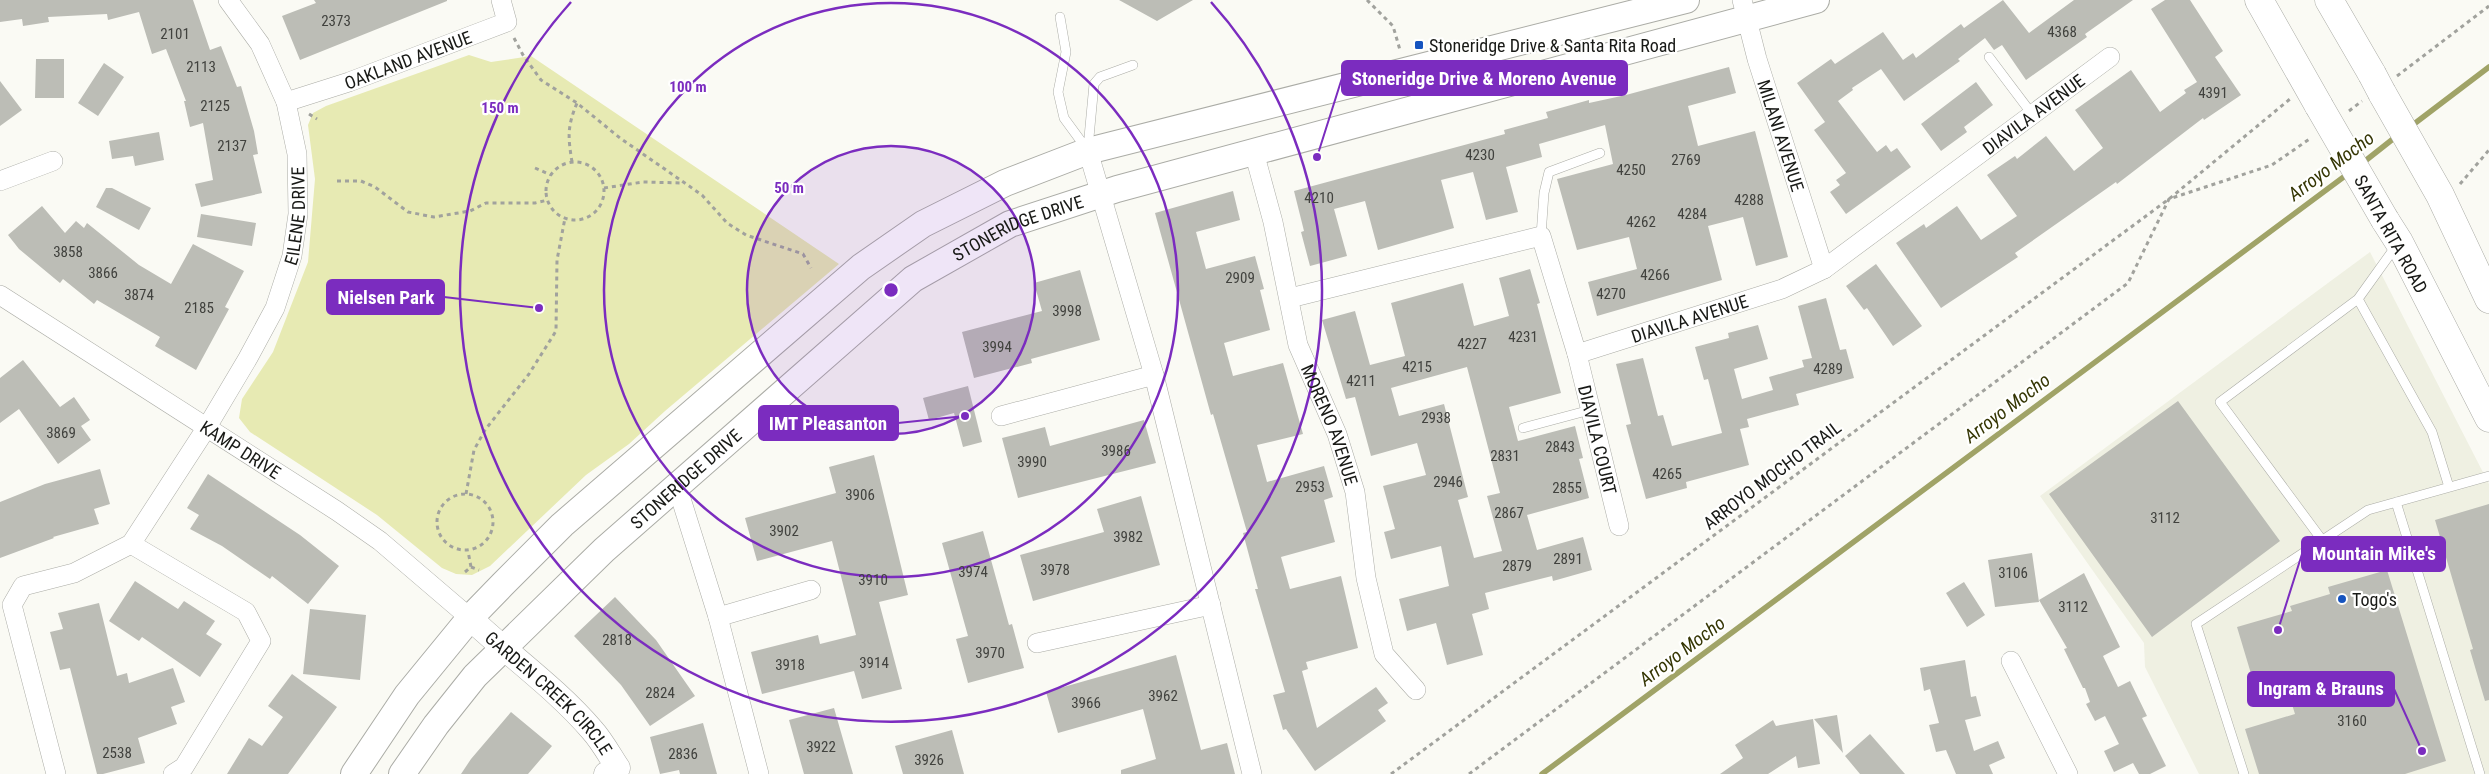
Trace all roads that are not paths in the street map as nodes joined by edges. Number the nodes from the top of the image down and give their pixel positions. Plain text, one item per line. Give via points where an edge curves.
1 (228, 0) edge
2 (501, 0) edge
3 (1686, 0) edge
4 (1816, 0) edge
5 (2259, 0) edge
6 (2329, 0) edge
7 (1745, 10) edge
8 (1060, 17) dead end
9 (1989, 57) dead end
10 (2110, 57) dead end
11 (1133, 65) dead end
12 (286, 102) junction
13 (2032, 114) junction
14 (1088, 151) junction
15 (1254, 152) junction
16 (1600, 153) dead end
17 (53, 161) dead end
18 (0, 182) edge
19 (1101, 194) junction
20 (2392, 231) junction
21 (1541, 236) junction
22 (1824, 269) junction
23 (0, 296) edge
24 (1290, 298) junction
25 (2358, 299) junction
26 (2489, 299) edge
27 (1577, 354) junction
28 (1154, 375) junction
29 (1590, 410) junction
30 (1001, 416) dead end
31 (2489, 418) edge
32 (207, 427) junction
33 (1523, 428) dead end
34 (2489, 476) edge
35 (677, 486) junction
36 (2449, 487) junction
37 (2396, 502) junction
38 (1619, 526) dead end
39 (2322, 540) junction
40 (131, 544) junction
41 (811, 590) dead end
42 (1211, 605) junction
43 (718, 617) junction
44 (470, 618) junction
45 (1037, 643) dead end
46 (502, 648) junction
47 (2011, 661) dead end
48 (1416, 690) dead end
49 (614, 772) edge
50 (56, 774) edge
51 (174, 774) edge
52 (354, 774) edge
53 (402, 774) edge
54 (759, 774) edge
55 (1252, 774) edge
56 (2068, 774) edge
57 (2244, 774) edge
58 (2480, 774) edge

1 - 12 street, EILENE DRIVE via 260,44
2 - 12 street, OAKLAND AVENUE via 507,22 349,82
3 - 14 main road
4 - 7 main road, STONERIDGE DRIVE
5 - 20 main road, SANTA RITA ROAD, bridge
6 - 26 main road, bridge via 2440,195
7 - 15 main road, STONERIDGE DRIVE
7 - 22 street, MILANI AVENUE via 1757,59
8 - 14 lane via 1066,52 1058,92 1064,118
9 - 13 lane
10 - 13 street, DIAVILA AVENUE
11 - 14 lane via 1100,77 1094,84
12 - 32 street, EILENE DRIVE via 297,154 298,214 292,256 275,308
13 - 22 street, DIAVILA AVENUE
14 - 19 street
14 - 44 main road via 1005,183 922,224 862,267 562,525
15 - 19 main road, STONERIDGE DRIVE
15 - 24 street, MORENO AVENUE via 1274,222
16 - 21 lane via 1549,172
17 - 18 street
19 - 28 street
19 - 35 main road, STONERIDGE DRIVE via 1010,224 913,279
20 - 25 lane via 2368,285
20 - 31 main road, SANTA RITA ROAD
21 - 24 street
21 - 27 street
22 - 27 street, DIAVILA AVENUE via 1782,288
23 - 32 street, KAMP DRIVE
24 - 48 street, MORENO AVENUE via 1298,345 1337,434 1355,492 1366,578 1384,654
25 - 36 lane via 2432,432
25 - 39 lane via 2220,402
27 - 29 street, DIAVILA COURT
28 - 30 street
28 - 42 street
29 - 33 lane
29 - 38 street, DIAVILA COURT
32 - 40 street, EILENE DRIVE
32 - 44 street, KAMP DRIVE via 380,541
34 - 36 lane
35 - 43 street
35 - 46 main road, STONERIDGE DRIVE via 604,550
36 - 37 lane
37 - 39 lane via 2368,510
37 - 58 lane
39 - 57 lane via 2196,624
40 - 50 street via 74,573 23,586 12,605
40 - 51 street via 246,612 261,642 184,767
41 - 43 street
42 - 45 street
42 - 55 street
43 - 54 street
44 - 46 street, GARDEN CREEK CIRCLE
44 - 52 main road via 407,695
46 - 49 street, GARDEN CREEK CIRCLE via 536,674 593,731
46 - 53 main road, STONERIDGE DRIVE via 436,724
47 - 56 street

